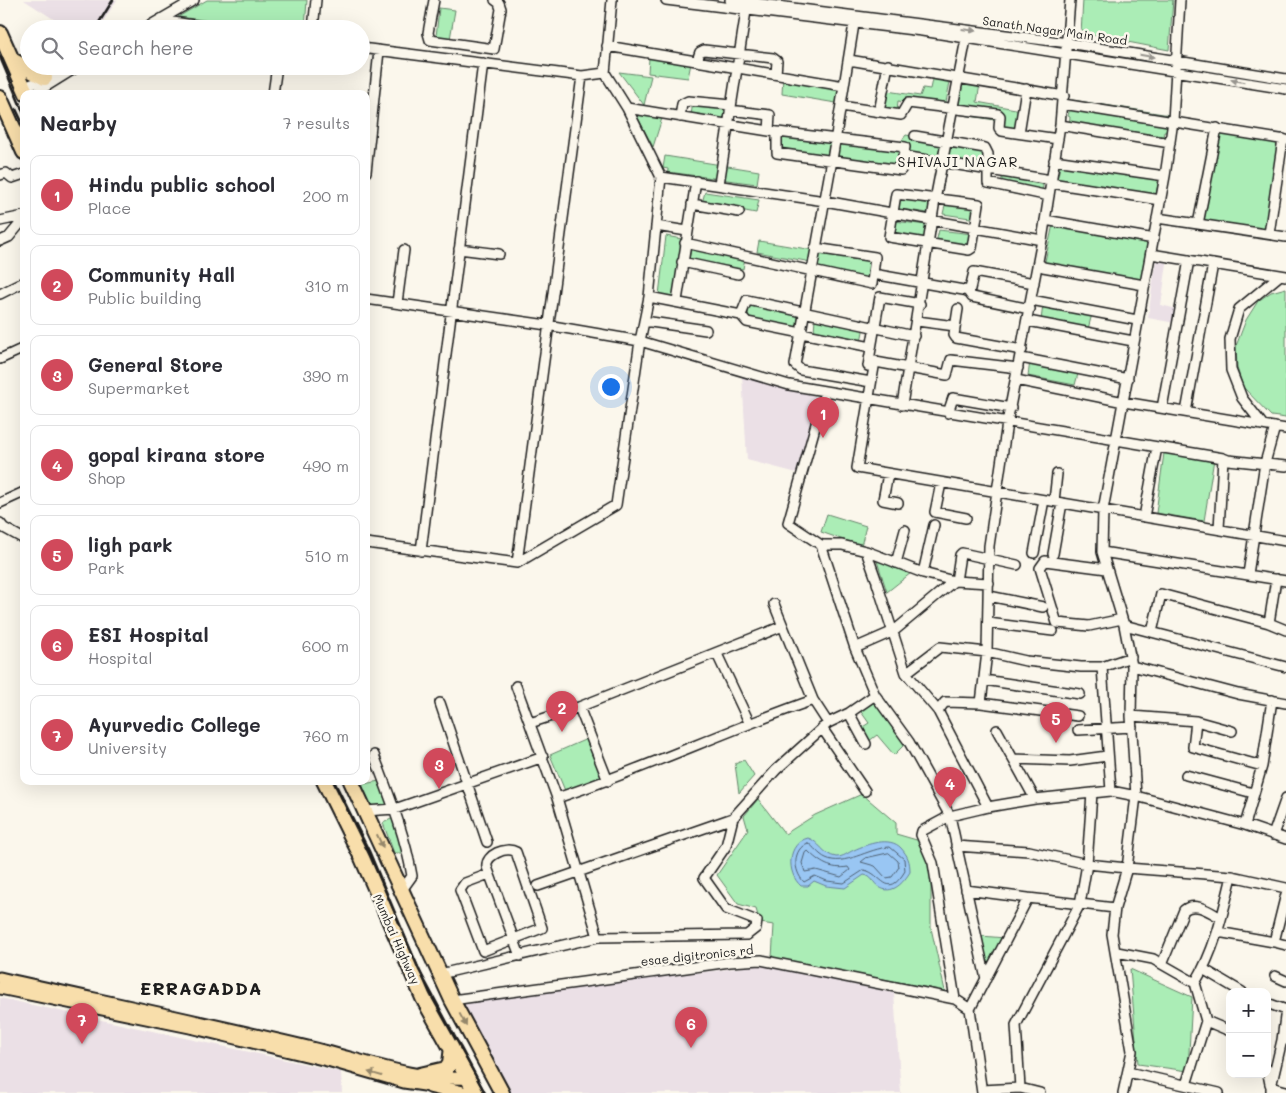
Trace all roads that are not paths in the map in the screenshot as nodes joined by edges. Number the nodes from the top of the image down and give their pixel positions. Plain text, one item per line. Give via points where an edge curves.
1 (194, 0) edge
2 (316, 0) edge
3 (434, 0) edge
4 (495, 0) edge
5 (612, 0) edge
6 (666, 0) edge
7 (730, 0) edge
8 (1070, 0) edge
9 (1180, 0) edge
10 (746, 11) junction
11 (159, 20) edge
12 (314, 20) edge
13 (854, 24) junction
14 (0, 34) edge
15 (966, 39) junction
16 (1068, 43) junction
17 (607, 46) junction
18 (370, 50) edge
19 (379, 51) junction
20 (739, 53) junction
21 (1067, 54) junction
22 (12, 60) junction
23 (849, 60) junction
24 (1177, 60) junction
25 (697, 61) junction
26 (483, 63) junction
27 (20, 64) edge
28 (888, 65) junction
29 (736, 68) junction
30 (1177, 71) junction
31 (605, 72) junction
32 (776, 74) junction
33 (39, 75) edge
34 (54, 75) edge
35 (67, 75) edge
36 (276, 75) edge
37 (582, 76) junction
38 (959, 77) junction
39 (44, 78) junction
40 (1286, 79) edge
41 (844, 86) junction
42 (1026, 89) junction
43 (1286, 89) edge
44 (27, 90) edge
45 (29, 90) edge
46 (31, 90) edge
47 (274, 90) edge
48 (0, 98) edge
49 (1063, 100) junction
50 (841, 106) junction
51 (627, 108) junction
52 (730, 108) junction
53 (952, 109) junction
54 (879, 112) junction
55 (680, 117) junction
56 (1173, 120) junction
57 (728, 125) junction
58 (1060, 125) junction
59 (1217, 128) junction
60 (773, 132) junction
61 (1019, 133) junction
62 (370, 135) edge
63 (915, 136) dead end
64 (836, 138) junction
65 (1058, 139) junction
66 (1285, 140) edge
67 (946, 142) junction
68 (20, 143) edge
69 (1170, 143) junction
70 (903, 156) junction
71 (832, 160) junction
72 (1054, 160) junction
73 (942, 162) junction
74 (988, 170) junction
75 (0, 175) edge
76 (20, 175) edge
77 (1165, 176) junction
78 (661, 177) junction
79 (696, 181) junction
80 (1051, 181) junction
81 (718, 184) junction
82 (1049, 196) junction
83 (935, 200) junction
84 (1161, 200) junction
85 (825, 201) junction
86 (692, 204) junction
87 (739, 212) dead end
88 (892, 214) junction
89 (20, 218) edge
90 (1158, 218) junction
91 (1045, 220) junction
92 (0, 221) edge
93 (932, 221) junction
94 (20, 222) edge
95 (1198, 224) junction
96 (656, 226) junction
97 (975, 227) junction
98 (687, 232) junction
99 (1270, 234) junction
100 (1286, 237) edge
101 (1154, 239) junction
102 (1042, 240) junction
103 (0, 241) edge
104 (685, 243) junction
105 (929, 244) junction
106 (816, 248) junction
107 (459, 249) junction
108 (404, 250) dead end
109 (499, 254) dead end
110 (1151, 254) junction
111 (1189, 260) junction
112 (682, 262) junction
113 (1038, 263) junction
114 (1213, 264) junction
115 (810, 271) junction
116 (738, 274) dead end
117 (873, 274) junction
118 (1283, 276) edge
119 (1034, 283) junction
120 (20, 284) edge
121 (924, 284) junction
122 (1144, 284) junction
123 (969, 291) junction
124 (0, 294) edge
125 (649, 297) junction
126 (370, 300) edge
127 (677, 301) junction
128 (397, 303) junction
129 (920, 304) junction
130 (1030, 305) junction
131 (958, 309) dead end
132 (450, 311) junction
133 (803, 311) junction
134 (741, 315) junction
135 (1137, 320) junction
136 (644, 321) junction
137 (917, 321) junction
138 (1028, 321) junction
139 (547, 324) junction
140 (955, 326) junction
141 (875, 328) junction
142 (706, 330) dead end
143 (800, 334) junction
144 (914, 336) junction
145 (640, 341) junction
146 (1133, 341) junction
147 (872, 347) junction
148 (20, 350) edge
149 (1022, 354) junction
150 (0, 359) edge
151 (872, 361) junction
152 (909, 367) junction
153 (1018, 368) junction
154 (1128, 379) junction
155 (1016, 380) junction
156 (868, 382) junction
157 (825, 392) junction
158 (867, 399) junction
159 (1124, 402) junction
160 (902, 405) junction
161 (1010, 408) junction
162 (1162, 408) junction
163 (1186, 412) junction
164 (948, 413) junction
165 (1008, 423) junction
166 (1263, 425) junction
167 (1275, 427) junction
168 (1286, 429) edge
169 (1117, 441) junction
170 (1157, 447) junction
171 (1223, 458) junction
172 (1265, 463) junction
173 (1286, 466) edge
174 (888, 474) junction
175 (1057, 474) dead end
176 (942, 483) junction
177 (997, 491) junction
178 (20, 494) edge
179 (1053, 501) junction
180 (0, 503) edge
181 (898, 503) dead end
182 (1103, 510) junction
183 (1144, 517) junction
184 (966, 518) dead end
185 (0, 523) edge
186 (934, 525) dead end
187 (1219, 529) junction
188 (905, 530) dead end
189 (1253, 536) junction
190 (20, 537) edge
191 (1286, 541) edge
192 (370, 544) edge
193 (820, 545) junction
194 (421, 551) junction
195 (866, 551) junction
196 (1034, 552) dead end
197 (1102, 552) junction
198 (1053, 554) dead end
199 (989, 559) junction
200 (517, 563) junction
201 (896, 563) junction
202 (1017, 565) dead end
203 (1107, 570) junction
204 (923, 573) junction
205 (1248, 574) junction
206 (1276, 579) junction
207 (955, 581) junction
208 (1286, 581) edge
209 (989, 582) junction
210 (989, 596) junction
211 (774, 604) dead end
212 (1044, 607) dead end
213 (1123, 622) junction
214 (988, 623) junction
215 (1269, 623) junction
216 (783, 626) junction
217 (1286, 630) edge
218 (894, 631) junction
219 (1054, 631) dead end
220 (1152, 632) junction
221 (855, 648) junction
222 (987, 652) junction
223 (717, 654) junction
224 (1131, 661) junction
225 (1102, 667) junction
226 (1286, 667) edge
227 (906, 673) junction
228 (984, 680) junction
229 (516, 686) dead end
230 (1080, 694) dead end
231 (875, 695) junction
232 (813, 700) junction
233 (1272, 700) junction
234 (440, 703) dead end
235 (982, 703) junction
236 (1286, 703) edge
237 (579, 707) junction
238 (938, 711) junction
239 (849, 713) junction
240 (1078, 716) dead end
241 (1131, 716) junction
242 (1196, 721) junction
243 (749, 722) junction
244 (530, 723) junction
245 (825, 725) junction
246 (1132, 728) junction
247 (1105, 729) junction
248 (997, 730) dead end
249 (1078, 730) dead end
250 (1232, 731) dead end
251 (866, 744) dead end
252 (374, 756) dead end
253 (1107, 756) junction
254 (542, 757) junction
255 (1013, 759) junction
256 (1262, 766) junction
257 (1186, 776) dead end
258 (608, 781) junction
259 (468, 784) junction
260 (326, 785) edge
261 (353, 785) edge
262 (865, 791) dead end
263 (1111, 791) junction
264 (1092, 793) junction
265 (1253, 793) junction
266 (1136, 796) junction
267 (557, 798) junction
268 (1286, 798) edge
269 (1035, 799) junction
270 (988, 807) junction
271 (394, 809) junction
272 (365, 811) junction
273 (950, 816) junction
274 (733, 818) junction
275 (1245, 825) junction
276 (1273, 834) junction
277 (1286, 839) edge
278 (488, 842) dead end
279 (956, 846) junction
280 (1087, 864) junction
281 (1127, 868) junction
282 (579, 870) junction
283 (489, 874) junction
284 (1232, 876) junction
285 (538, 886) dead end
286 (1286, 888) edge
287 (402, 890) junction
288 (966, 890) junction
289 (1286, 894) edge
290 (1028, 898) junction
291 (1080, 904) junction
292 (1115, 908) junction
293 (1283, 915) edge
294 (1222, 918) junction
295 (1218, 932) junction
296 (598, 937) junction
297 (514, 939) junction
298 (1274, 942) junction
299 (1286, 946) edge
300 (482, 951) junction
301 (1117, 952) junction
302 (520, 956) junction
303 (487, 963) junction
304 (1162, 964) junction
305 (1203, 969) junction
306 (440, 974) junction
307 (1275, 976) dead end
308 (0, 978) edge
309 (986, 980) junction
310 (1286, 981) edge
311 (1195, 983) junction
312 (0, 988) edge
313 (1235, 988) edge
314 (954, 999) junction
315 (452, 1000) junction
316 (1271, 1004) edge
317 (970, 1009) junction
318 (1286, 1010) edge
319 (1206, 1020) junction
320 (1226, 1029) edge
321 (1284, 1040) edge
322 (452, 1047) junction
323 (1128, 1072) junction
324 (420, 1075) junction
325 (1186, 1085) junction
326 (431, 1086) junction
327 (473, 1087) edge
328 (1020, 1088) junction
329 (1271, 1090) edge
330 (982, 1091) edge
331 (1286, 1091) edge
332 (461, 1093) edge
333 (502, 1093) edge
334 (1040, 1093) edge
335 (1123, 1093) edge
336 (1219, 1093) edge

1 - 11 street
2 - 12 street
3 - 4 street via 428,33 430,40 494,49 500,9 500,3
5 - 17 street
6 - 10 street, Sanath Nagar Main Road
7 -> 16 street, Sanath Nagar Main Road
8 - 16 street
9 - 24 street
10 - 13 street, Sanath Nagar Main Road
10 - 20 street
13 - 15 street, Sanath Nagar Main Road
13 - 23 street
14 - 22 highway
15 - 21 street, Sanath Nagar Main Road
15 - 38 street
16 - 21 street
16 -> 24 street, Sanath Nagar Main Road
17 - 25 street
17 - 31 street
18 - 19 street
19 - 26 street
19 - 62 street
20 - 25 street via 702,50
20 - 29 street
20 - 32 street via 774,58 777,61
21 - 30 street, Sanath Nagar Main Road
21 - 49 street
22 - 27 highway
22 - 44 highway
23 - 28 street
23 - 41 street
24 - 30 street
24 - 40 street, Sanath Nagar Main Road
25 - 29 street
26 - 37 street
26 - 107 street
28 - 38 street
28 - 54 street
29 - 32 street
29 - 52 street
43 -> 30 street, Sanath Nagar Main Road
30 - 56 street
31 - 37 street
31 - 51 street
32 - 41 street
33 - 39 highway
34 - 39 street
35 - 46 street
36 - 47 street
37 - 139 street
38 - 42 street
38 - 53 street
39 - 45 street
41 - 50 street
42 - 49 street
42 - 61 street
48 - 68 highway
49 - 56 street
49 - 58 street
50 - 54 street
50 - 64 street
51 - 55 street
51 - 78 street
52 - 55 street via 688,101 682,104
52 - 57 street
52 - 60 street via 770,115
53 - 54 street via 908,103 901,114
53 - 61 street via 998,114 1000,130
53 - 67 street
55 - 57 street
56 - 59 street
56 - 69 street
57 - 60 street
57 - 81 street
58 - 65 street
58 - 69 street
59 - 66 street
59 - 95 street
60 - 64 street
60 - 71 street via 777,153
61 - 65 street
63 - 67 street
64 - 70 street via 905,147
64 - 71 street
65 - 72 street
66 - 99 street
67 - 73 street
67 - 74 street via 985,148 988,150
69 - 77 street
70 - 71 street via 901,170
70 - 73 street
71 - 85 street
72 - 77 street
72 - 80 street
73 - 74 street
73 - 83 street
74 - 80 street
74 - 82 street via 988,183
75 - 76 street via 12,178
77 - 84 street
78 - 79 street
78 - 96 street
79 - 81 street
79 - 86 street
80 - 82 street
80 - 84 street
81 - 85 street
82 - 91 street
83 - 88 street via 896,194
83 - 93 street
83 - 97 street via 979,204
84 - 90 street
85 - 88 street
85 - 106 street
86 - 87 street
86 - 98 street
88 - 93 street
88 - 105 street via 889,238
89 - 92 street
90 - 95 street
90 - 101 street
91 - 101 street
91 - 102 street
93 - 97 street
93 - 105 street
94 - 103 street via 9,237
95 - 99 street
96 - 98 street
96 - 125 street
97 - 102 street
97 - 105 street via 971,250
98 - 104 street
99 - 100 street
101 - 110 street
102 - 113 street
104 - 112 street
104 - 115 street
105 - 121 street
106 - 115 street
106 - 117 street via 875,257
107 - 109 street
107 - 132 street
108 - 128 street
110 - 111 street
110 - 122 street
111 - 114 street
111 - 162 street
112 - 116 street
112 - 127 street
113 - 119 street
113 - 122 street via 1043,267
114 - 118 street
114 - 163 street
115 - 117 street via 872,284
115 - 133 street
117 - 121 street
118 - 166 street via 1239,309 1230,338 1231,370 1242,398
119 - 123 street via 974,272
119 - 130 street
120 - 124 street
121 - 123 street
121 - 129 street
122 - 135 street
123 - 130 street via 972,297
125 - 127 street
125 - 136 street
126 - 128 street
127 - 134 street
128 - 132 street
129 - 137 street
129 - 141 street via 880,297
130 - 135 street
130 - 138 street
131 - 140 street
132 - 139 street
132 - 194 street
133 - 134 street via 747,300
133 - 141 street
133 - 143 street
134 - 143 street via 747,322
135 - 146 street
136 - 142 street
136 - 145 street
137 - 140 street
137 - 144 street
138 - 146 street
138 - 149 street
139 - 145 street
139 - 200 street
140 - 149 street via 956,338
141 - 144 street
141 - 147 street
143 - 147 street
143 - 156 street via 797,368
144 - 152 street
145 - 157 street via 789,385
145 - 200 street via 616,505
146 - 154 street
147 - 151 street
148 - 150 street
149 - 153 street
149 - 154 street
151 - 152 street
151 - 156 street
152 - 153 street via 948,374 951,360
152 - 160 street
153 - 155 street
154 - 159 street
155 - 159 street
155 - 161 street
156 - 158 street
157 - 158 street
157 - 193 street via 788,522
158 - 160 street
158 - 174 street via 857,468
159 - 162 street
159 - 169 street
160 - 164 street
161 - 164 street via 953,398
161 - 165 street
162 - 163 street
163 - 166 street
164 - 165 street
165 - 169 street
165 - 177 street
166 - 167 street
167 - 168 street
167 - 172 street
169 - 170 street
169 - 182 street
170 - 171 street
170 - 183 street
171 - 172 street
171 - 187 street
172 - 173 street
172 - 189 street
174 - 176 street
174 - 181 street via 883,500
175 - 179 street
176 - 177 street
176 - 184 street via 936,512
177 - 179 street
177 - 199 street
178 - 180 street
179 - 182 street
179 - 196 street
179 - 198 street
182 - 183 street
182 - 197 street
183 - 187 street
185 - 190 street
186 - 204 street
187 - 189 street
188 - 201 street
189 - 191 street
189 - 205 street
192 - 194 street
193 - 195 street via 842,545
193 - 221 street
194 - 200 street
195 - 201 street
195 - 218 street
197 - 203 street
197 - 205 street
199 - 202 street
199 - 207 street via 960,554
199 - 209 street
201 - 204 street
203 - 213 street
203 - 213 street via 1045,561 1040,568 1057,622 1089,626
204 - 207 street
205 - 206 street
206 - 208 street
206 - 215 street
207 - 209 street
207 - 218 street
209 - 210 street
210 - 212 street
210 - 214 street
211 - 216 street
213 - 220 street
213 - 224 street
214 - 219 street
214 - 222 street
215 - 217 street
215 - 220 street via 1162,594
216 - 223 street
216 - 232 street
218 - 221 street
218 - 227 street
220 - 226 street
221 - 231 street
222 - 225 street via 1026,661 1081,668
222 - 227 street via 940,647
222 - 228 street
223 - 237 street
223 - 243 street
224 - 225 street
224 - 233 street via 1238,694
224 - 241 street
225 - 247 street
227 - 238 street
228 - 230 street
228 - 235 street
229 - 244 street
231 - 239 street
231 - 273 street via 909,742
232 - 243 street
232 - 245 street
233 - 236 street
233 - 256 street
234 - 259 street
235 - 238 street via 945,702
235 - 240 street
237 - 244 street
237 - 258 street
238 - 270 street
239 - 245 street
239 - 251 street
241 - 242 street
241 - 246 street
242 - 250 street
242 - 256 street via 1193,747
243 - 258 street
244 - 254 street
245 - 262 street
245 - 274 street via 776,770
246 - 247 street
246 - 266 street
247 - 249 street
247 - 253 street
248 - 255 street
252 - 271 street
253 - 255 street via 1070,761
253 - 263 street
254 - 259 street
254 - 267 street
255 - 269 street
256 - 265 street
257 - 265 street
258 - 267 street
259 - 271 street
259 - 278 street
260 - 322 highway, Mumbai Highway via 362,858 423,998
261 - 272 highway, Mumbai Highway
263 - 264 street
263 - 266 street
264 - 269 street
264 - 280 street
265 - 275 street
266 - 275 street
266 - 281 street
267 - 282 street
268 - 276 street
269 - 270 street
270 - 273 street
271 - 272 street
271 - 287 street via 412,876
272 -> 287 highway, Mumbai Highway
273 - 279 street
273 - 314 street via 921,833 933,863
274 - 282 street
274 - 296 street via 726,846 704,878 726,909 757,921 753,932 742,937
275 - 276 street
276 - 277 street
279 - 280 street via 1029,851
279 - 288 street
280 - 281 street
280 - 291 street
281 - 284 street
281 - 292 street
282 - 285 street
282 - 296 street
283 - 297 street
283 - 297 street via 486,862 489,857 509,850 516,852 542,928
283 - 300 street via 465,883 460,890
284 - 286 street
284 - 294 street
287 - 306 highway, Mumbai Highway
288 - 290 street
288 - 309 street
289 - 293 street
290 - 291 street
290 - 309 street
291 - 292 street
291 - 328 street via 1016,1025
292 - 301 street via 1112,934
293 - 298 street
294 - 295 street
294 - 304 street via 1199,907 1187,907
295 - 298 street
295 - 305 street
296 - 302 street
297 - 300 street
297 - 302 street
298 - 299 street
300 - 303 street
301 - 304 street via 1154,959
301 - 323 street via 1132,1052
302 - 303 street
303 - 306 street
304 - 311 street
305 - 311 street
305 - 313 street
306 - 315 highway, Mumbai Highway
307 - 310 street
308 - 324 main road
309 - 317 street
311 - 319 street
326 -> 312 main road via 404,1082 190,1027
314 - 315 street, esae digitronics rd via 762,960
314 - 317 street, esae digitronics rd
315 -> 333 highway, Mumbai Highway
316 - 318 street
317 - 330 street
318 - 321 street
319 - 320 street
319 - 325 street
321 - 329 street
322 - 324 highway via 446,1069
322 - 327 highway, Mumbai Highway
323 - 325 street
323 - 335 street
324 - 327 main road
325 - 336 street
326 - 327 main road
326 - 332 highway
328 - 330 street
328 - 334 street
329 - 331 street

